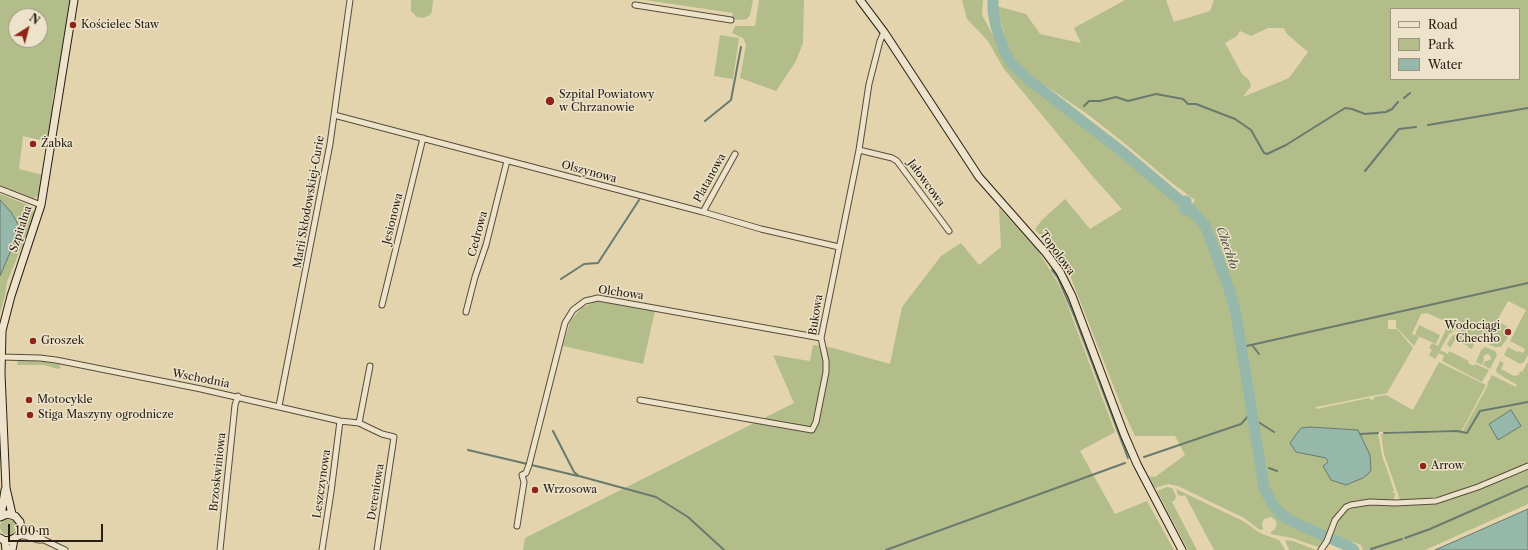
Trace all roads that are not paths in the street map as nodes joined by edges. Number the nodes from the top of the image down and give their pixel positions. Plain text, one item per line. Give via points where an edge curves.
1 (74, 0) edge
2 (350, 0) edge
3 (860, 0) edge
4 (635, 5) dead end
5 (731, 20) dead end
6 (884, 32) junction
7 (334, 115) junction
8 (424, 138) junction
9 (859, 150) junction
10 (735, 154) dead end
11 (507, 161) junction
12 (0, 189) edge
13 (41, 205) junction
14 (703, 212) junction
15 (949, 230) dead end
16 (839, 247) junction
17 (382, 305) dead end
18 (466, 312) dead end
19 (821, 338) junction
20 (1, 356) edge
21 (370, 366) dead end
22 (238, 396) junction
23 (640, 400) dead end
24 (279, 406) junction
25 (340, 421) junction
26 (359, 423) junction
27 (394, 437) joint
28 (1528, 466) edge
29 (6, 488) junction
30 (12, 514) junction
31 (1, 516) edge
32 (20, 526) junction
33 (517, 526) dead end
34 (16, 537) junction
35 (3, 540) edge
36 (44, 540) junction
37 (6, 550) edge
38 (12, 550) edge
39 (65, 550) edge
40 (220, 550) edge
41 (322, 550) edge
42 (377, 550) edge
43 (1182, 550) edge
44 (1321, 550) edge

1 - 13 street, Szpitalna
2 - 7 street, Marii Skłodowskiej-Curie
3 - 6 street, Topolowa
4 - 5 street
6 - 9 street, Bukowa via 869,84
6 - 43 street, Topolowa via 980,177 1060,272 1072,296 1135,458
7 - 8 street, Olszynowa
7 - 24 street, Marii Skłodowskiej-Curie
8 - 11 street, Olszynowa
8 - 17 street, Jesionowa
9 - 15 street, Jałowcowa via 897,161
9 - 16 street, Bukowa
10 - 14 street, Platanowa
11 - 14 street, Olszynowa
11 - 18 street, Cedrowa
12 - 13 street
13 - 20 street, Szpitalna via 8,306 2,331
14 - 16 street, Olszynowa via 761,229
16 - 19 street, Bukowa
19 - 23 street, Bukowa via 826,372 816,422 812,430
19 - 33 street, Olchowa via 598,298 585,301 573,310 565,323 529,465 526,473 522,475 524,482
20 - 22 street, Wschodnia via 56,360
20 - 29 street, Szpitalna
21 - 26 street
22 - 24 street, Wschodnia
22 - 40 street, Brzoskwiniowa
24 - 25 street, Wschodnia
25 - 26 street, Wschodnia
25 - 41 street, Leszczynowa
26 - 27 street, Wschodnia
27 - 42 street, Dereniowa
28 - 44 street via 1478,487 1436,500 1351,505 1335,520
29 - 30 street, Szpitalna
29 - 31 street, Szpitalna
30 - 31 street
30 - 32 street via 18,519
32 - 34 street via 21,531
32 - 36 street
34 - 35 street
34 - 36 street
34 - 38 street
35 - 37 street
36 - 39 street

